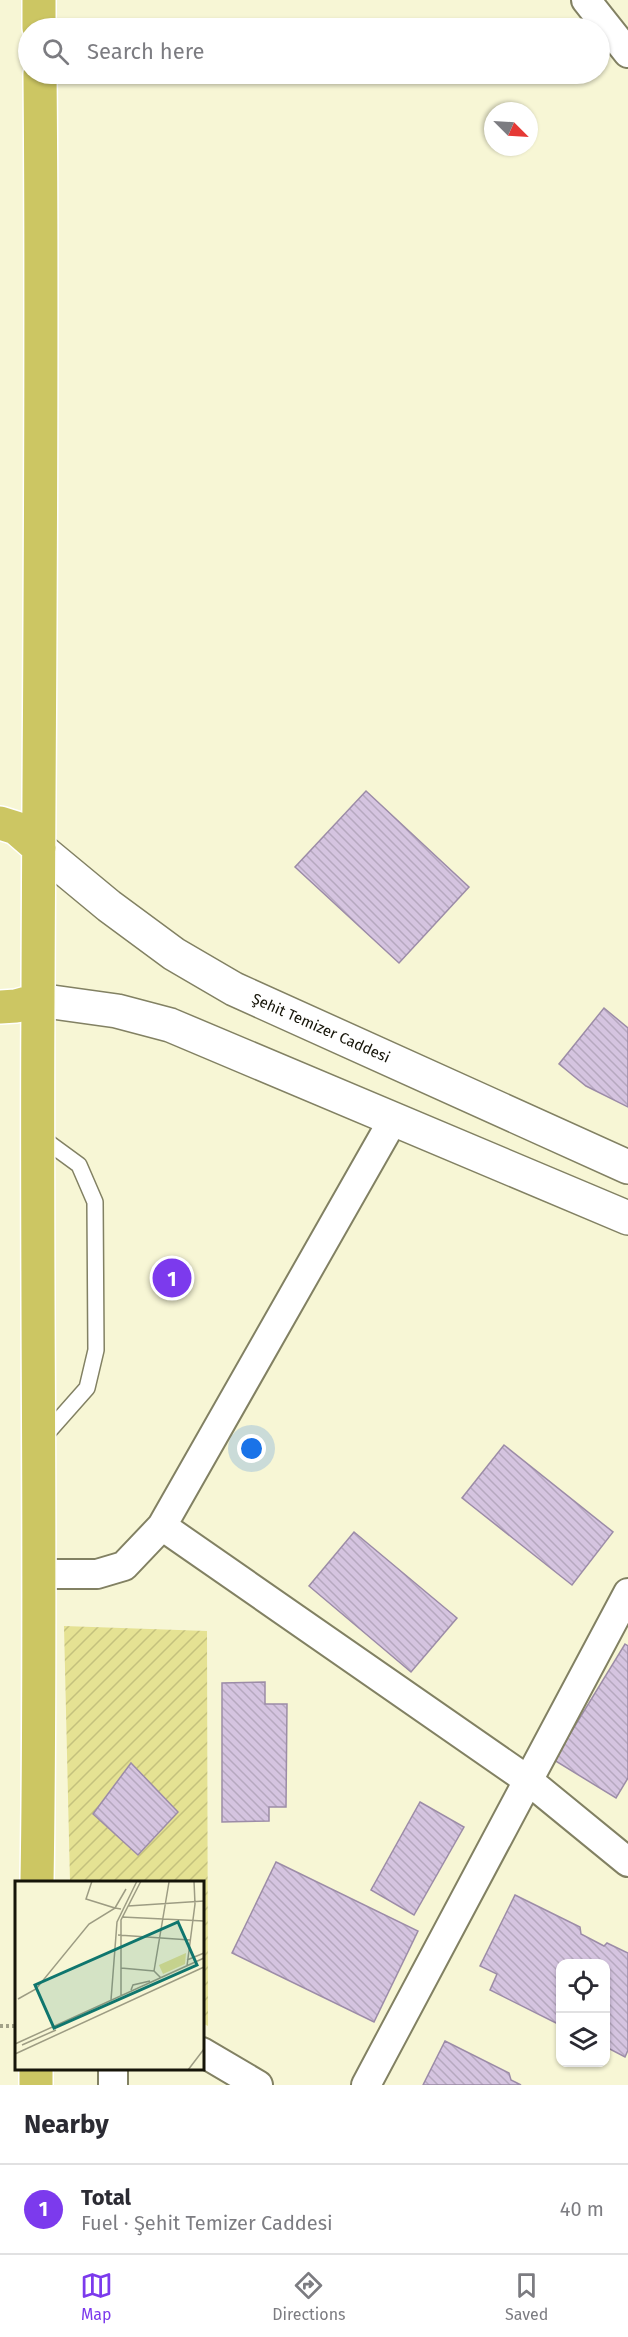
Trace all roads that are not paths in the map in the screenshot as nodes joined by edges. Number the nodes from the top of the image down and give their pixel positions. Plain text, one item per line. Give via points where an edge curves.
1 (39, 0) edge
2 (586, 0) edge
3 (39, 18) edge
4 (600, 18) edge
5 (610, 31) edge
6 (628, 54) edge
7 (40, 84) edge
8 (0, 823) edge
9 (39, 848) junction
10 (38, 1000) junction
11 (0, 1007) edge
12 (393, 1120) junction
13 (38, 1135) junction
14 (628, 1167) edge
15 (628, 1218) edge
16 (39, 1442) junction
17 (162, 1526) junction
18 (39, 1574) junction
19 (628, 1593) edge
20 (529, 1781) junction
21 (628, 1862) edge
22 (38, 1881) edge
23 (204, 2053) edge
24 (258, 2085) edge
25 (366, 2085) edge

1 - 3 highway
2 - 4 street
5 - 6 street
7 - 9 highway
8 - 9 highway via 16,828
9 - 10 highway
9 - 14 main road, Şehit Temizer Caddesi via 174,954 234,989
10 - 11 highway
10 - 12 main road via 117,1011 170,1025
10 - 13 highway
12 - 15 main road
12 - 17 street
13 - 16 highway
13 - 16 lane via 79,1165 95,1202 96,1350 87,1388
16 - 18 highway
17 - 18 street via 124,1566 97,1574
17 - 20 street
18 - 22 highway
19 - 20 street
20 - 21 street
20 - 25 street
23 - 24 street

